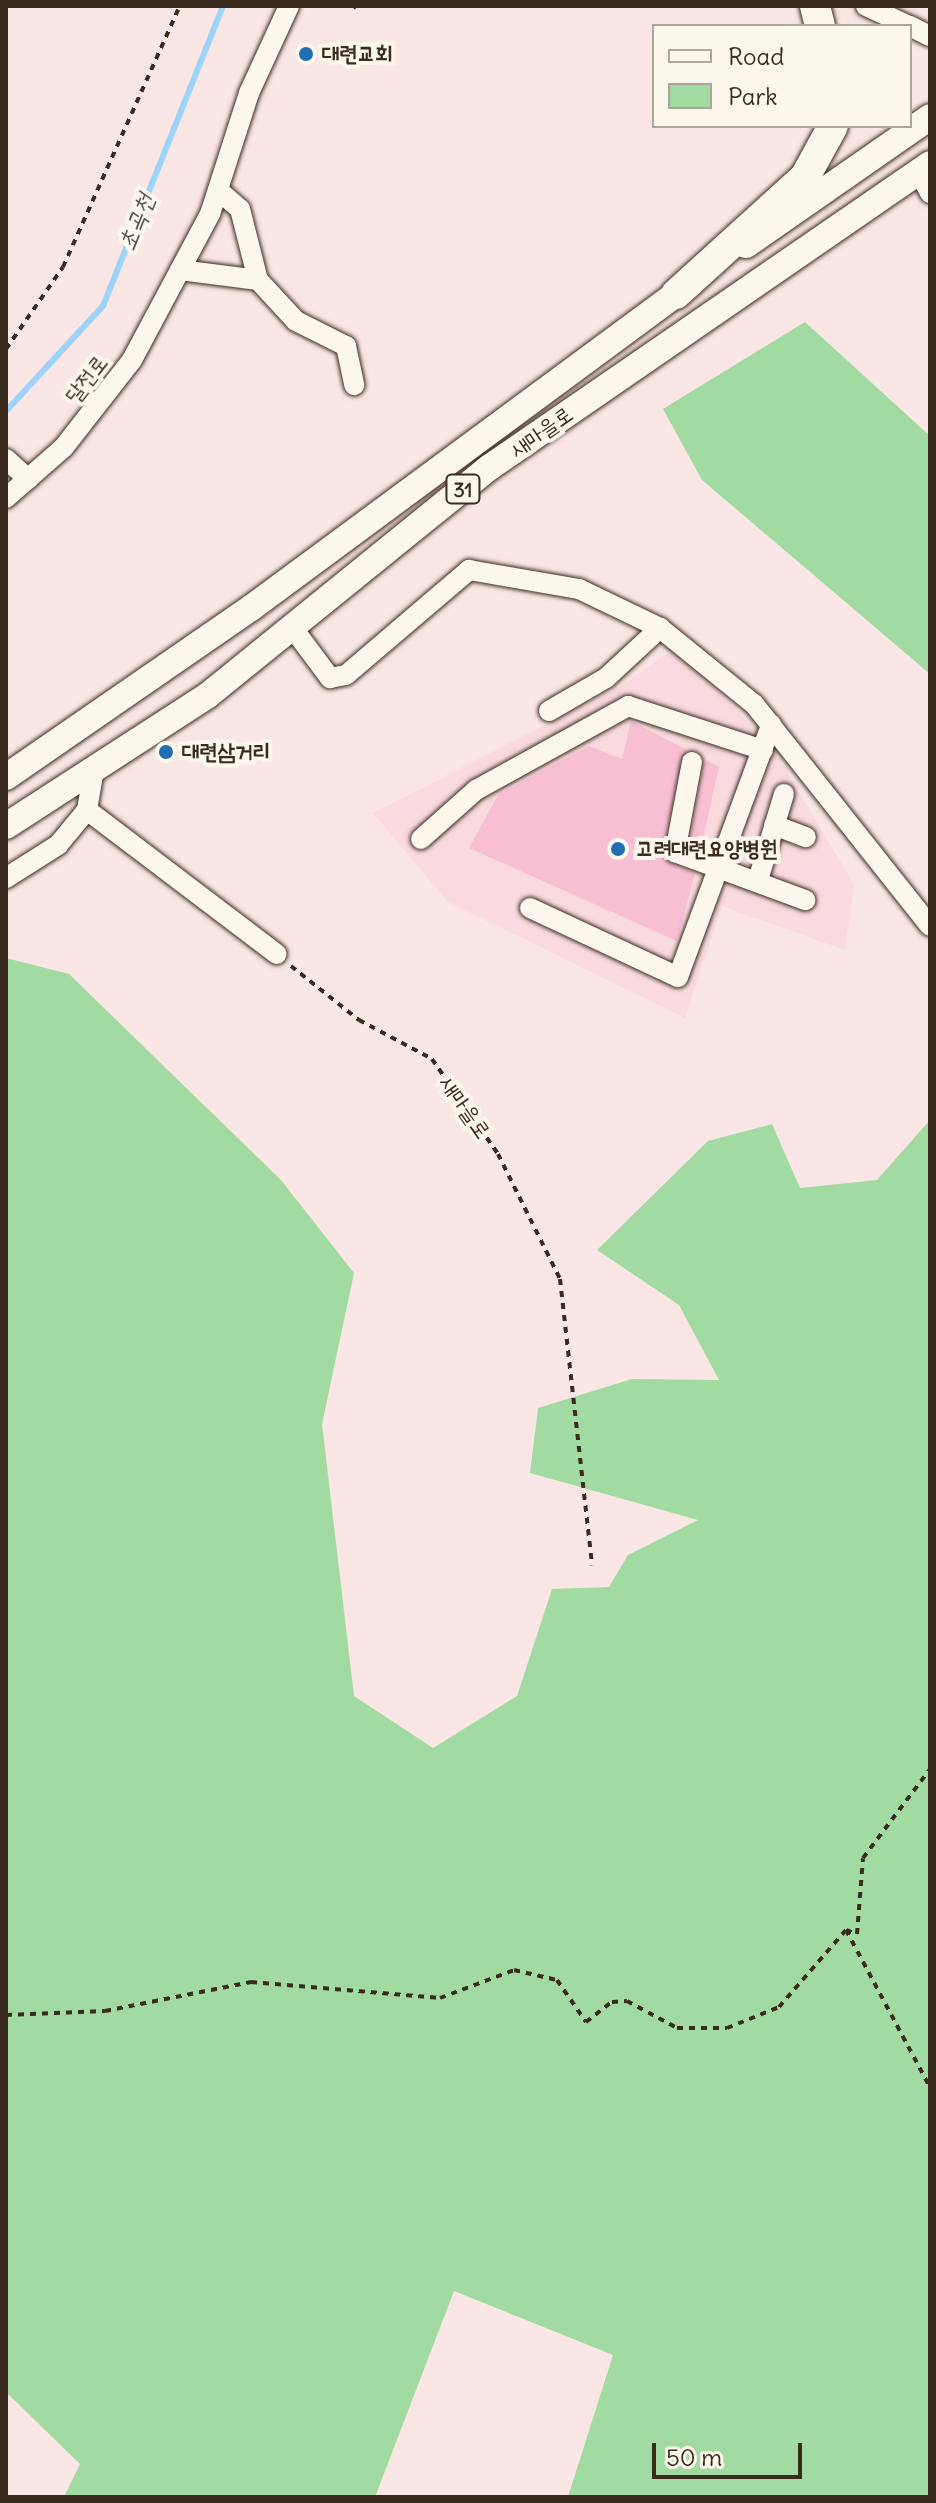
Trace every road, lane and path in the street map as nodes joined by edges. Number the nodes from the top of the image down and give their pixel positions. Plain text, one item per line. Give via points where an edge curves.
1 (180, 6) edge
2 (289, 6) edge
3 (866, 6) edge
4 (906, 24) edge
5 (912, 27) edge
6 (930, 36) edge
7 (930, 117) edge
8 (832, 128) edge
9 (926, 177) edge
10 (218, 190) junction
11 (180, 270) junction
12 (258, 280) junction
13 (676, 294) junction
14 (6, 349) edge
15 (354, 385) dead end
16 (18, 469) edge
17 (6, 498) edge
18 (292, 627) junction
19 (660, 628) junction
20 (549, 711) dead end
21 (771, 725) junction
22 (763, 750) junction
23 (692, 762) dead end
24 (94, 769) junction
25 (6, 777) edge
26 (784, 794) dead end
27 (87, 810) junction
28 (774, 825) junction
29 (6, 826) edge
30 (806, 837) dead end
31 (421, 839) dead end
32 (722, 867) junction
33 (6, 878) edge
34 (758, 880) junction
35 (805, 900) dead end
36 (530, 908) dead end
37 (930, 926) edge
38 (277, 954) joint
39 (592, 1565) dead end
40 (930, 1753) edge
41 (930, 1768) edge
42 (846, 1930) junction
43 (6, 2015) edge
44 (930, 2087) edge

1 - 14 path via 130,112 122,149 63,267
2 - 10 street, 달전로 via 249,93
3 - 4 street
5 - 6 street
7 - 13 main road, 새마을로 / 31
8 - 13 highway via 805,177
9 - 18 main road, 새마을로 / 31 via 490,467
10 - 11 street, 달전로
10 - 12 street via 240,209
11 - 12 street
11 - 16 street, 달전로 via 132,360 64,447
12 - 15 street via 296,321 346,346
13 - 25 main road, 새마을로 / 31 via 251,608
16 - 17 street, 달전로
18 - 19 street via 330,678 346,675 469,570 579,589
18 - 24 main road, 새마을로 / 31 via 207,696
19 - 20 street via 606,678
19 - 21 street
21 - 22 street
21 - 37 street
22 - 31 street via 628,706 476,790
22 - 32 street
23 - 32 street via 675,852
24 - 27 street
24 - 29 main road, 새마을로 / 31
26 - 28 street
27 - 33 street via 58,845
27 - 38 street
28 - 30 street
28 - 34 street
32 - 34 street
32 - 36 street via 678,977
34 - 35 street
38 - 39 path, 새마을로 via 359,1020 432,1059 498,1154 560,1279
40 - 41 path
41 - 42 path via 863,1858 857,1934
42 - 43 path via 779,2007 727,2028 677,2028 627,2001 612,2002 586,2022 557,1980 514,1970 440,1998 251,1982 105,2011
42 - 44 path

